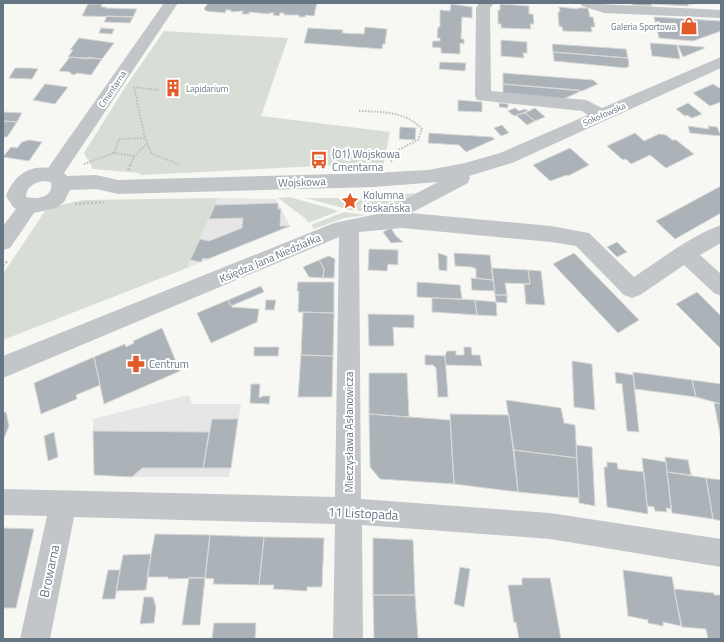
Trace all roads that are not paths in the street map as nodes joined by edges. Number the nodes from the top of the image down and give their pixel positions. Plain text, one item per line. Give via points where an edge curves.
1 (171, 3) edge
2 (487, 3) edge
3 (586, 3) edge
4 (721, 14) edge
5 (721, 62) edge
6 (601, 115) junction
7 (486, 165) junction
8 (3, 182) edge
9 (57, 185) junction
10 (18, 195) edge
11 (382, 220) junction
12 (349, 226) junction
13 (721, 233) edge
14 (3, 242) edge
15 (686, 254) junction
16 (721, 287) edge
17 (3, 367) edge
18 (3, 502) edge
19 (63, 504) junction
20 (349, 511) junction
21 (721, 553) edge
22 (35, 639) edge
23 (348, 639) edge

1 - 9 street, Cmentarna
2 - 6 street via 483,8 484,96 586,106
3 - 4 street via 604,9
5 - 6 street, Sokołowska
6 - 7 street, Sokołowska
7 - 9 street, Wojskowa via 448,174 391,179 122,180 103,193
7 - 11 street
8 - 10 street
9 - 10 street, Wojskowa via 35,175
9 - 10 street via 46,204 38,206
10 - 14 street
11 - 12 street, Księdza Jana Niedziałka
11 - 15 street, Księdza Jana Niedziałka via 551,234 582,239 632,289
12 - 17 street, Księdza Jana Niedziałka
12 - 20 street, Mieczysława Asłanowicza
13 - 15 street
15 - 16 street
18 - 19 street, 11 Listopada
19 - 20 street, 11 Listopada
19 - 22 street, Browarna
20 - 21 street, 11 Listopada via 550,526
20 - 23 street, Mieczysława Asłanowicza

